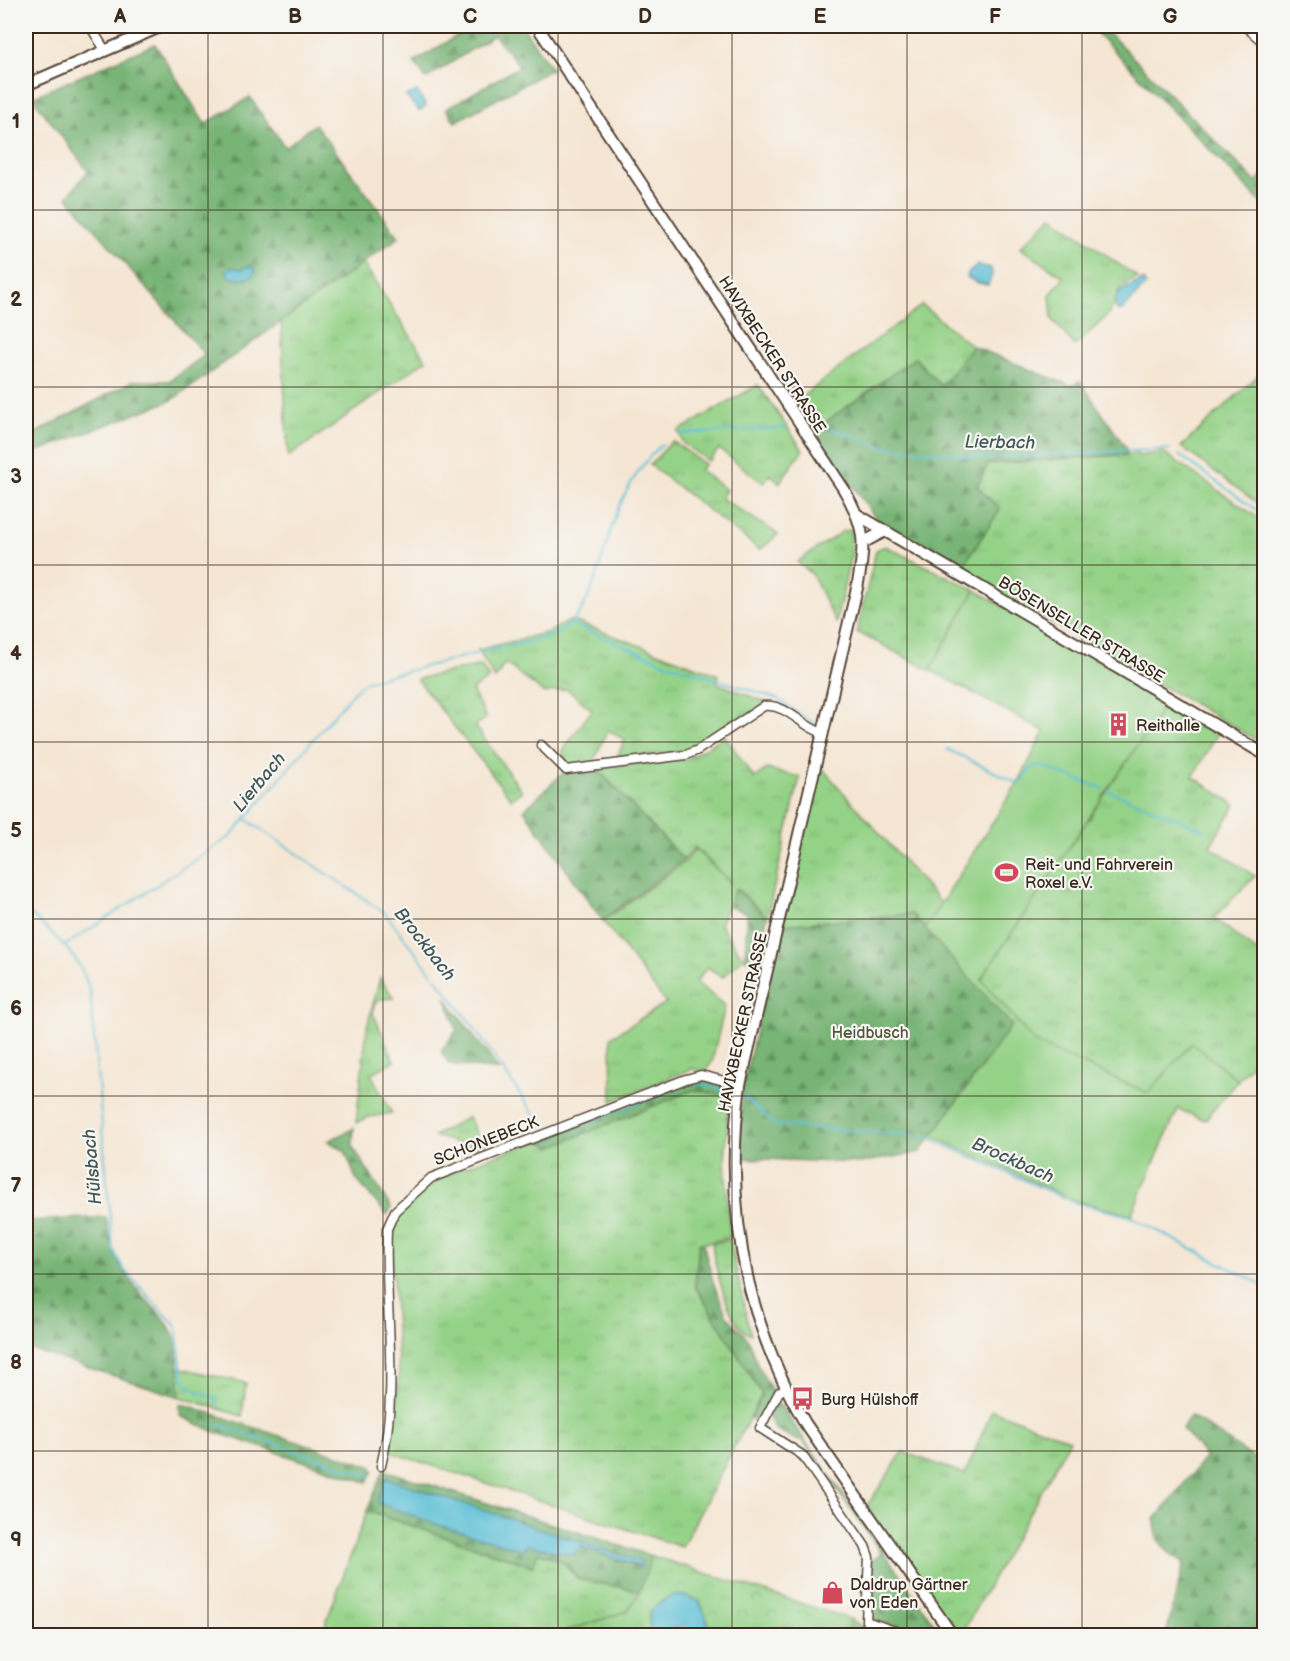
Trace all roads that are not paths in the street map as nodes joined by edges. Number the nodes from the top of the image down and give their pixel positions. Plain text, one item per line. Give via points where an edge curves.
1 (90, 26) edge
2 (162, 26) edge
3 (537, 26) edge
4 (1245, 26) edge
5 (1264, 44) edge
6 (105, 50) junction
7 (26, 85) edge
8 (858, 515) junction
9 (885, 531) junction
10 (864, 542) junction
11 (823, 732) junction
12 (541, 745) dead end
13 (1264, 754) edge
14 (740, 1085) junction
15 (786, 1388) junction
16 (381, 1466) dead end
17 (909, 1635) edge
18 (953, 1635) edge

1 - 6 street
2 - 6 main road
3 - 8 main road, HAVIXBECKER STRASSE
4 - 5 street
6 - 7 main road
8 - 9 main road, BÖSENSELLER STRASSE
8 - 10 main road, HAVIXBECKER STRASSE
9 - 10 main road
9 - 13 main road, BÖSENSELLER STRASSE
10 - 11 main road, HAVIXBECKER STRASSE
11 - 12 street via 809,728 773,705 764,706 686,755 566,770
11 - 14 main road, HAVIXBECKER STRASSE
14 - 15 main road, HAVIXBECKER STRASSE via 734,1158 738,1232 751,1298
14 - 16 street, SCHONEBECK via 701,1076 686,1078 430,1178 395,1211 387,1229 390,1379
15 - 17 street via 779,1392 760,1428 802,1455 865,1546 869,1557 866,1621
15 - 18 main road, HAVIXBECKER STRASSE via 805,1423

